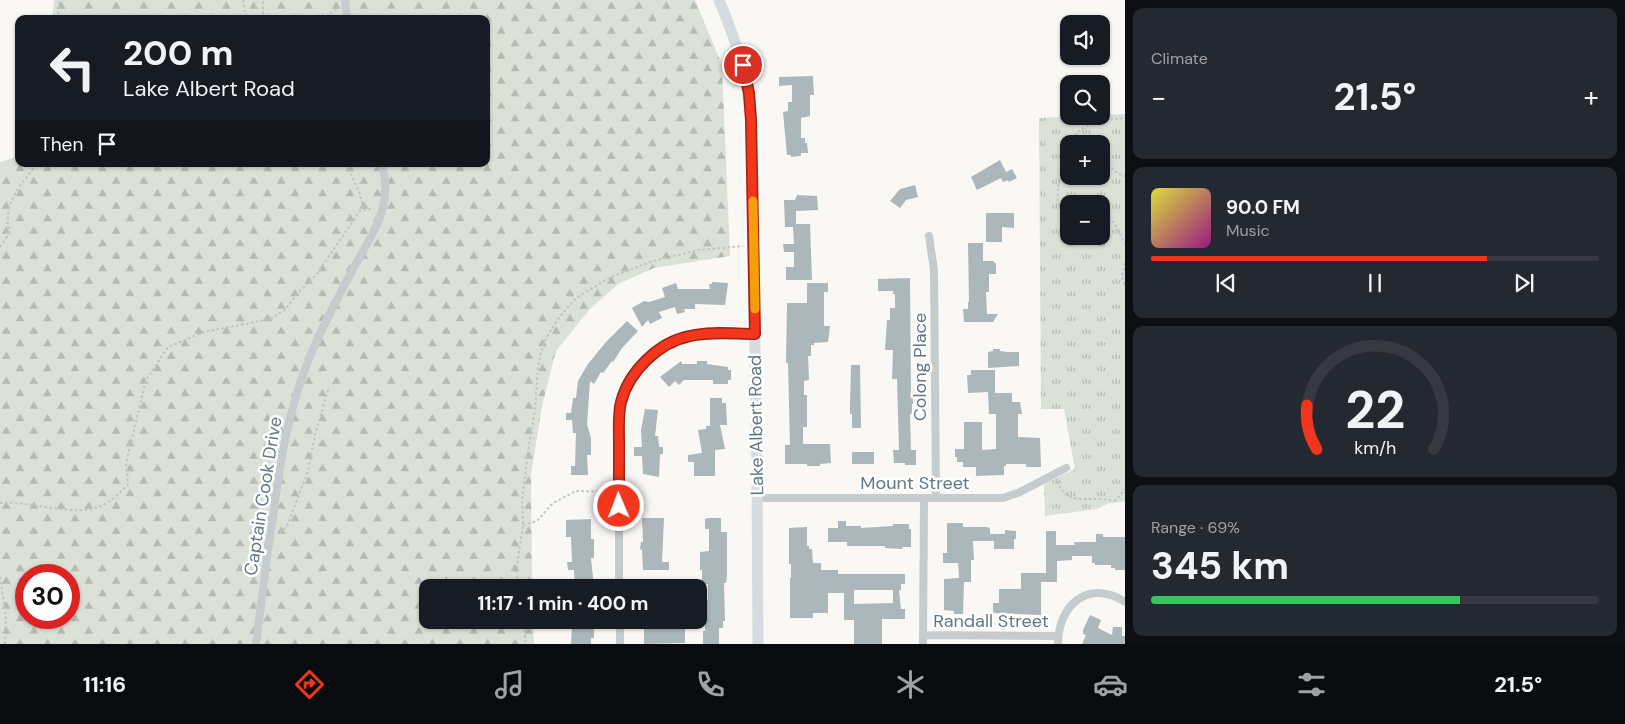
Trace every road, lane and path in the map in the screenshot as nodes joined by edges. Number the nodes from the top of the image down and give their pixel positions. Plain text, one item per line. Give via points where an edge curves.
1 (59, 0) edge
2 (243, 0) edge
3 (263, 0) edge
4 (719, 0) edge
5 (345, 2) edge
6 (58, 15) edge
7 (246, 15) edge
8 (263, 15) edge
9 (327, 15) edge
10 (347, 15) edge
11 (1125, 118) edge
12 (1077, 134) edge
13 (1110, 166) edge
14 (34, 167) edge
15 (349, 167) edge
16 (383, 167) edge
17 (1125, 176) edge
18 (1060, 179) edge
19 (384, 206) junction
20 (1060, 207) edge
21 (364, 210) junction
22 (1110, 219) edge
23 (929, 236) dead end
24 (1125, 244) edge
25 (753, 245) junction
26 (0, 247) edge
27 (1125, 263) edge
28 (1125, 286) edge
29 (755, 334) junction
30 (329, 386) dead end
31 (1066, 468) dead end
32 (1054, 474) junction
33 (1125, 489) edge
34 (619, 492) junction
35 (757, 498) junction
36 (936, 498) junction
37 (924, 499) junction
38 (0, 503) edge
39 (523, 525) junction
40 (269, 544) junction
41 (0, 577) edge
42 (517, 579) edge
43 (619, 579) edge
44 (1125, 602) edge
45 (524, 629) edge
46 (620, 629) edge
47 (923, 640) edge
48 (1058, 640) edge
49 (5, 644) edge
50 (256, 644) edge
51 (526, 644) edge
52 (620, 644) edge
53 (758, 644) edge

1 - 6 path
2 - 7 path
3 - 8 path
4 - 25 main road, Lake Albert Road via 743,65 749,93
5 - 9 path
5 - 10 street
11 - 12 path via 1092,123
13 - 17 path
14 - 26 path via 16,192 8,211 6,238
15 - 21 path
16 - 19 street, Captain Cook Drive
18 - 20 path
19 - 21 path
19 - 40 street, Captain Cook Drive via 378,225 318,338 299,385 283,444
21 - 38 path via 350,223 317,274 285,310 270,319 204,332 168,347 146,380 126,463 128,484 118,495 90,510
22 - 24 path
23 - 36 street, Colong Place via 934,270
25 - 29 main road, Lake Albert Road
25 - 39 path via 699,250 653,261 611,277 576,298 557,320 543,344 538,366 522,499
27 - 28 path via 1122,277
29 - 34 street via 689,336 675,340 647,359 621,401
29 - 35 main road, Lake Albert Road
30 - 40 path via 308,471 294,510 286,526
31 - 32 street, Mount Street
32 - 33 path via 1063,492 1076,500 1116,500
32 - 36 street, Mount Street via 1009,497
34 - 39 path via 576,491 554,503 537,521
34 - 43 street
35 - 37 street, Mount Street
35 - 53 main road, Lake Albert Road
36 - 37 street, Mount Street
37 - 47 street
39 - 42 path
40 - 50 street, Captain Cook Drive
41 - 49 path via 6,616
44 - 48 street via 1109,594 1083,596 1064,613
45 - 51 path
46 - 52 street
47 - 48 street, Randall Street

